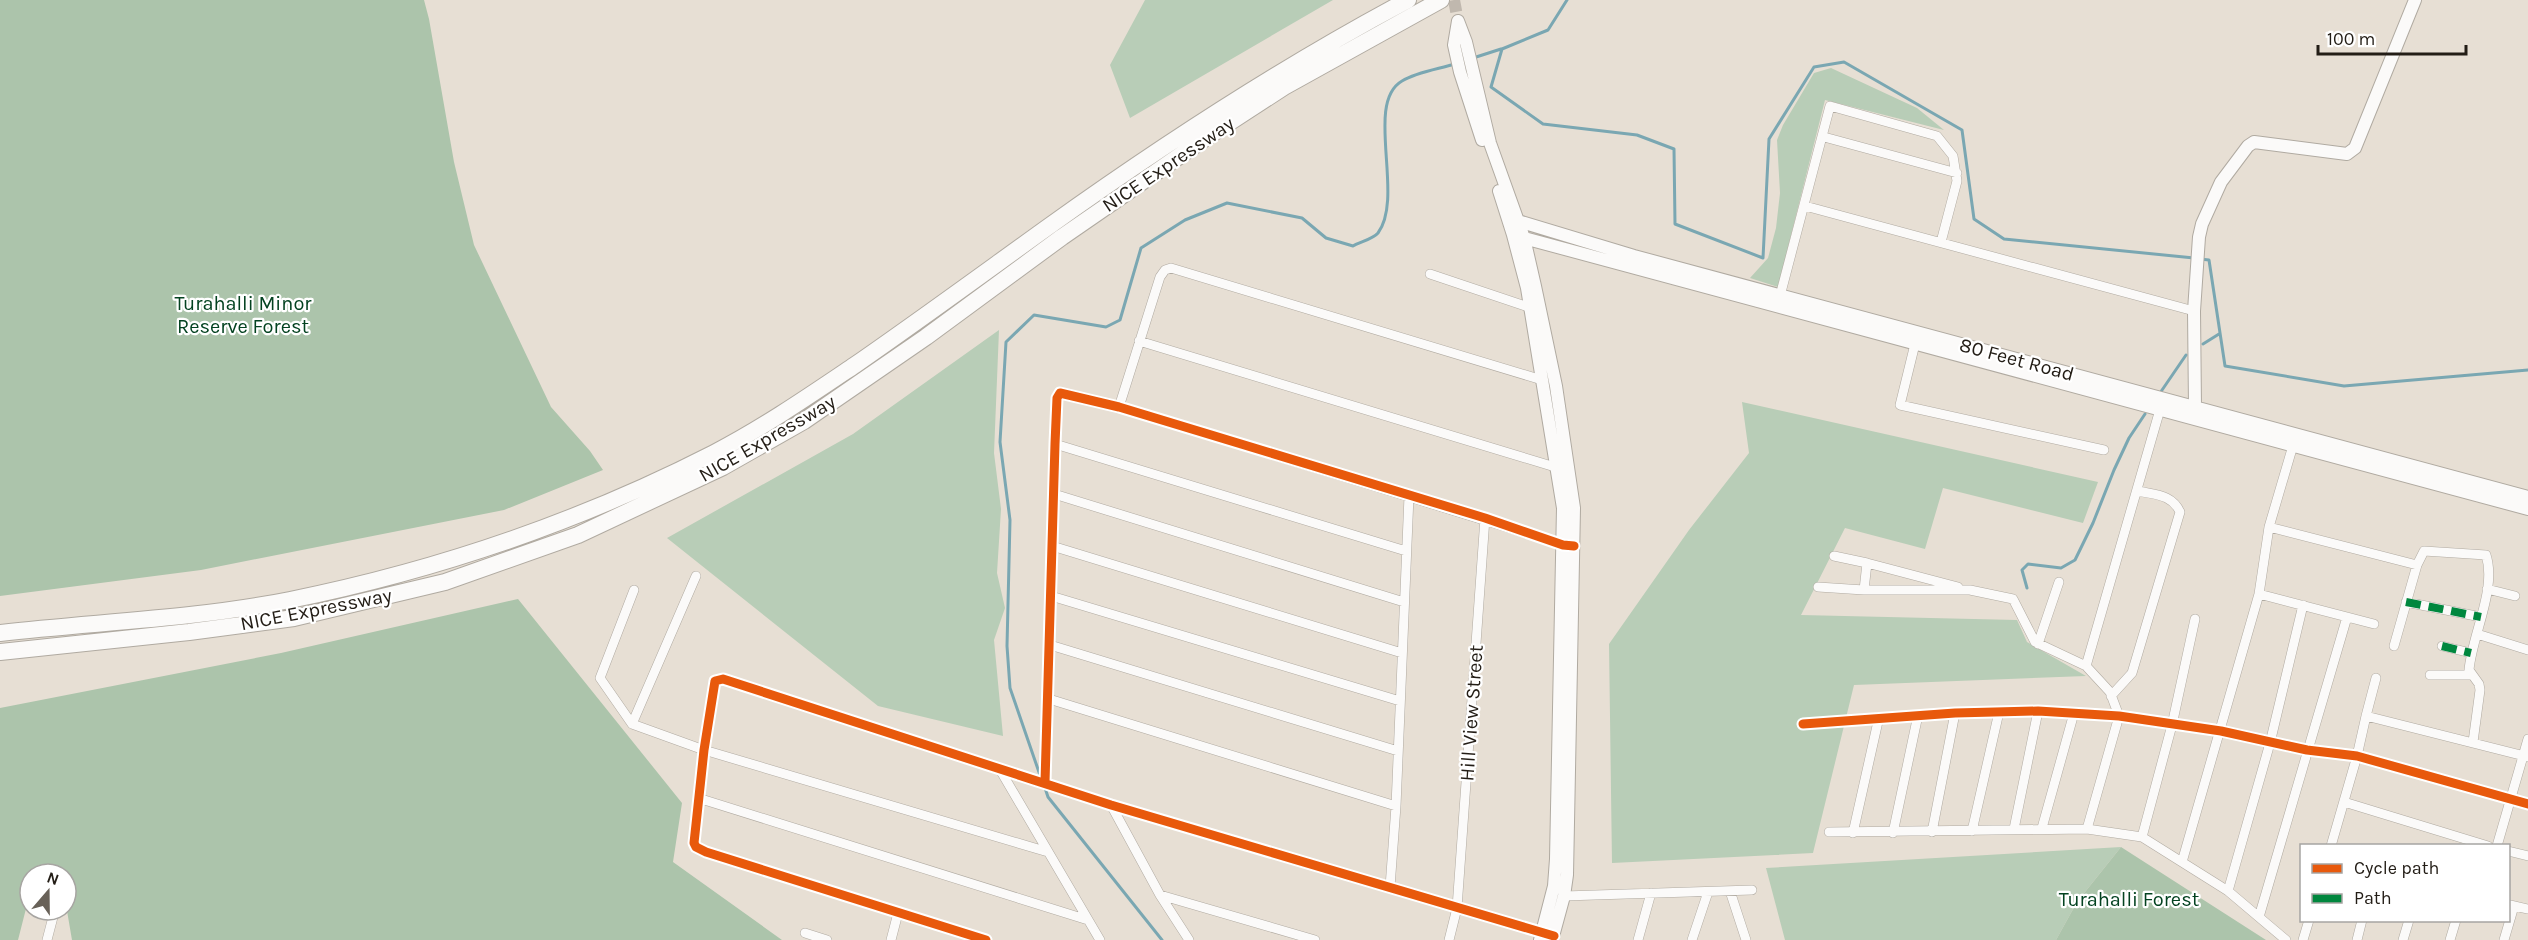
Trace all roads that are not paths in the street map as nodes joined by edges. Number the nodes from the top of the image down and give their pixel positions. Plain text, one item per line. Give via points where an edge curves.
1 (1408, 0) edge
2 (1441, 0) edge
3 (2415, 0) edge
4 (1460, 44) dead end
5 (1824, 137) junction
6 (1957, 173) junction
7 (1805, 206) junction
8 (1513, 219) junction
9 (1518, 236) junction
10 (1941, 242) junction
11 (1430, 274) dead end
12 (1780, 296) junction
13 (1531, 308) junction
14 (2194, 311) junction
15 (1139, 341) junction
16 (1915, 344) junction
17 (1542, 380) junction
18 (2161, 404) junction
19 (1119, 407) junction
20 (2195, 407) junction
21 (2294, 440) junction
22 (1055, 444) junction
23 (2104, 450) dead end
24 (1556, 467) junction
25 (2138, 491) junction
26 (1054, 494) junction
27 (1408, 496) junction
28 (2528, 497) edge
29 (2528, 509) edge
30 (1485, 518) junction
31 (2269, 527) junction
32 (1052, 546) junction
33 (1569, 546) junction
34 (1406, 551) junction
35 (1834, 556) dead end
36 (1867, 563) junction
37 (2417, 565) junction
38 (696, 576) dead end
39 (2060, 582) dead end
40 (1818, 587) dead end
41 (2487, 589) junction
42 (634, 590) dead end
43 (1864, 590) junction
44 (1970, 590) junction
45 (2259, 594) junction
46 (1051, 596) junction
47 (2515, 596) dead end
48 (1404, 602) junction
49 (2406, 602) junction
50 (2303, 605) junction
51 (2347, 617) junction
52 (2481, 617) junction
53 (2195, 619) dead end
54 (2374, 624) dead end
55 (0, 633) edge
56 (2477, 634) junction
57 (2038, 644) junction
58 (1050, 645) junction
59 (2394, 646) dead end
60 (2442, 646) dead end
61 (2528, 650) edge
62 (0, 652) edge
63 (1402, 653) junction
64 (2471, 653) junction
65 (2086, 666) junction
66 (2430, 675) dead end
67 (2471, 675) junction
68 (2376, 678) dead end
69 (2111, 696) junction
70 (1049, 699) junction
71 (1400, 701) junction
72 (2038, 711) junction
73 (1998, 712) junction
74 (1955, 713) junction
75 (2074, 713) junction
76 (1918, 715) junction
77 (2119, 716) junction
78 (2366, 716) junction
79 (1880, 717) junction
80 (632, 724) junction
81 (1803, 724) dead end
82 (2172, 725) junction
83 (2221, 731) junction
84 (2528, 739) edge
85 (2473, 742) junction
86 (2270, 743) junction
87 (704, 750) junction
88 (2307, 750) junction
89 (1398, 751) junction
90 (2357, 756) junction
91 (2526, 756) edge
92 (999, 768) junction
93 (1046, 782) junction
94 (698, 798) junction
95 (2510, 800) junction
96 (2344, 802) junction
97 (2528, 804) edge
98 (1111, 805) junction
99 (1396, 806) junction
100 (2042, 828) junction
101 (2087, 828) junction
102 (2014, 829) junction
103 (1972, 831) junction
104 (1829, 832) dead end
105 (1932, 832) junction
106 (1853, 833) junction
107 (1893, 833) junction
108 (2142, 837) junction
109 (2332, 844) edge
110 (2481, 844) edge
111 (2498, 844) edge
112 (1048, 852) junction
113 (2510, 852) edge
114 (2528, 856) edge
115 (2182, 862) junction
116 (1390, 887) junction
117 (1752, 890) dead end
118 (1730, 891) junction
119 (2228, 891) junction
120 (1708, 892) junction
121 (1651, 893) junction
122 (1160, 895) junction
123 (1564, 896) junction
124 (2511, 905) edge
125 (1457, 908) junction
126 (2528, 909) edge
127 (898, 912) junction
128 (2259, 917) junction
129 (1088, 920) junction
130 (51, 922) edge
131 (2309, 922) edge
132 (2362, 922) edge
133 (2409, 922) edge
134 (2456, 922) edge
135 (2508, 922) edge
136 (805, 933) dead end
137 (1547, 937) edge
138 (1743, 937) edge
139 (47, 940) edge
140 (827, 940) edge
141 (891, 940) edge
142 (986, 940) edge
143 (1100, 940) edge
144 (1189, 940) edge
145 (1315, 940) edge
146 (1449, 940) edge
147 (1638, 940) edge
148 (1692, 940) edge
149 (2286, 940) edge
150 (2303, 940) edge
151 (2357, 940) edge
152 (2403, 940) edge
153 (2450, 940) edge
154 (2504, 940) edge

1 - 55 highway, NICE Expressway via 1324,45 1190,127 792,408 640,489 569,520 439,564 289,600
2 - 62 highway, NICE Expressway via 1284,87 1201,141 804,421 723,467 588,530 445,582 294,618
3 - 14 main road via 2355,148 2347,154 2250,144 2221,182 2202,224
4 - 8 main road
5 - 6 street
5 - 6 street via 1830,106 1937,136 1953,156
5 - 7 street
6 - 10 street
7 - 10 street
7 - 12 street
8 - 9 main road
8 - 12 main road, 80 Feet Road
9 - 13 main road
9 - 16 main road, 80 Feet Road
9 - 33 main road via 1556,386 1574,508
10 - 14 street
11 - 13 street
12 - 18 main road, 80 Feet Road
13 - 17 main road
14 - 20 main road
15 - 17 street via 1160,277 1171,268
15 - 19 street
15 - 24 street
16 - 18 main road, 80 Feet Road
16 - 23 street via 1900,405
17 - 24 main road
18 - 20 main road, 80 Feet Road
18 - 21 main road, 80 Feet Road
18 - 25 street
19 - 22 street via 1060,393
19 - 27 street
20 - 21 main road, 80 Feet Road
21 - 28 main road, 80 Feet Road
21 - 29 main road, 80 Feet Road
21 - 31 street
22 - 26 street
22 - 34 street
24 - 33 main road
25 - 65 street
25 - 69 street via 2169,498 2180,512 2132,673
26 - 32 street
26 - 48 street
27 - 30 street
27 - 34 street
30 - 33 street
30 - 125 street, Hill View Street
31 - 37 street
31 - 45 street
32 - 46 street
32 - 63 street
33 - 123 main road
33 - 137 main road via 1556,858
34 - 48 street
35 - 36 street
36 - 43 street
36 - 44 street
37 - 41 street via 2426,550 2486,555
37 - 49 street
38 - 80 street
39 - 57 street
40 - 43 street
41 - 47 street
41 - 52 street
42 - 80 street via 600,678
43 - 44 street
44 - 57 street via 2013,599
45 - 50 street
45 - 83 street
46 - 58 street
46 - 71 street
48 - 63 street
49 - 52 street
49 - 59 street
50 - 51 street
50 - 86 street
51 - 54 street
51 - 88 street
52 - 56 street
53 - 82 street
56 - 61 street
56 - 64 street
57 - 65 street
58 - 70 street
58 - 89 street
60 - 64 street
63 - 71 street
64 - 67 street
65 - 69 street
66 - 67 street
67 - 85 street via 2480,690
68 - 78 street
69 - 77 street
70 - 93 street
70 - 99 street
71 - 89 street
72 - 73 street
72 - 75 street
72 - 102 street
73 - 74 street
73 - 103 street
74 - 76 street
74 - 105 street
75 - 77 street
75 - 100 street
76 - 79 street
76 - 107 street
77 - 82 street
77 - 101 street
78 - 85 street
78 - 90 street
79 - 81 street
79 - 106 street
80 - 87 street
82 - 83 street
82 - 108 street
83 - 86 street
83 - 115 street
84 - 91 street
85 - 91 street
86 - 88 street
86 - 119 street
87 - 92 street via 714,683 723,679
87 - 94 street
87 - 112 street
88 - 90 street
88 - 128 street
89 - 99 street
90 - 95 street
90 - 96 street
91 - 95 street
92 - 93 street
92 - 112 street
93 - 98 street
94 - 127 street via 694,843 699,849
94 - 129 street
95 - 97 street
95 - 111 street
96 - 109 street
96 - 110 street
98 - 116 street
98 - 122 street
99 - 116 street
100 - 101 street
100 - 102 street
101 - 108 street
102 - 103 street
103 - 105 street
104 - 106 street
105 - 107 street
106 - 107 street
108 - 115 street
112 - 129 street
113 - 114 street
115 - 119 street
116 - 125 street
117 - 118 street
118 - 120 street
118 - 138 street
119 - 128 street
120 - 121 street
120 - 148 street
121 - 123 street
121 - 147 street
122 - 144 street
122 - 145 street
123 - 137 main road
124 - 126 street
125 - 137 street
125 - 146 street, Hill View Street
127 - 141 street
127 - 142 street
128 - 149 street
129 - 143 street
130 - 139 street
131 - 150 street
132 - 151 street
133 - 152 street
134 - 153 street
135 - 154 street
136 - 140 street

